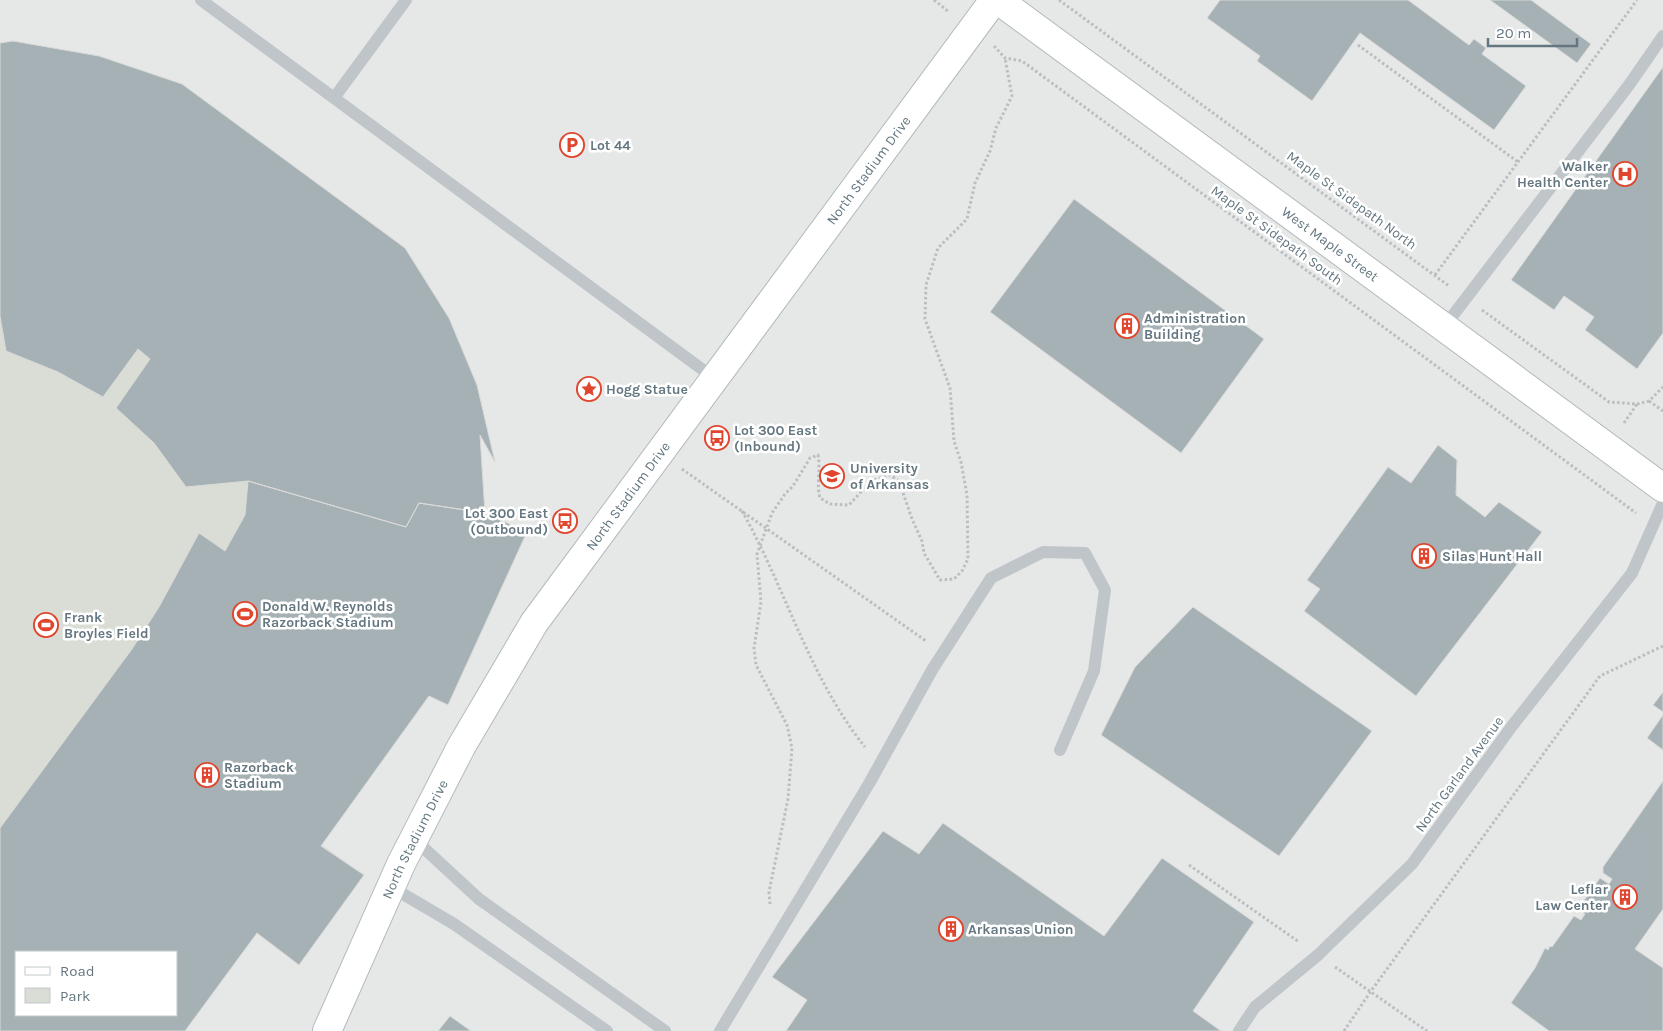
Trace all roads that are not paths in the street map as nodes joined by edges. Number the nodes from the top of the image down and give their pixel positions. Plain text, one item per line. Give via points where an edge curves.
1 (201, 0) edge
2 (406, 0) edge
3 (994, 0) edge
4 (998, 0) edge
5 (1663, 36) edge
6 (334, 98) junction
7 (1444, 327) junction
8 (714, 378) junction
9 (1663, 488) edge
10 (1663, 503) edge
11 (1060, 750) dead end
12 (414, 839) junction
13 (391, 888) junction
14 (327, 1031) edge
15 (607, 1031) edge
16 (665, 1031) edge
17 (720, 1031) edge
18 (1239, 1031) edge

1 - 6 lane
2 - 6 lane
3 - 8 street, North Stadium Drive
4 - 7 street, West Maple Street
5 - 7 lane
6 - 8 lane
7 - 9 street, West Maple Street
8 - 12 street, North Stadium Drive via 534,623 461,746
10 - 18 lane, North Garland Avenue via 1632,573 1512,726 1412,864 1318,955 1256,1007
11 - 17 lane via 1094,671 1105,590 1085,553 1043,552 991,578 943,652
12 - 13 street, North Stadium Drive
12 - 16 lane via 479,899
13 - 14 street, North Stadium Drive
13 - 15 lane via 454,924

